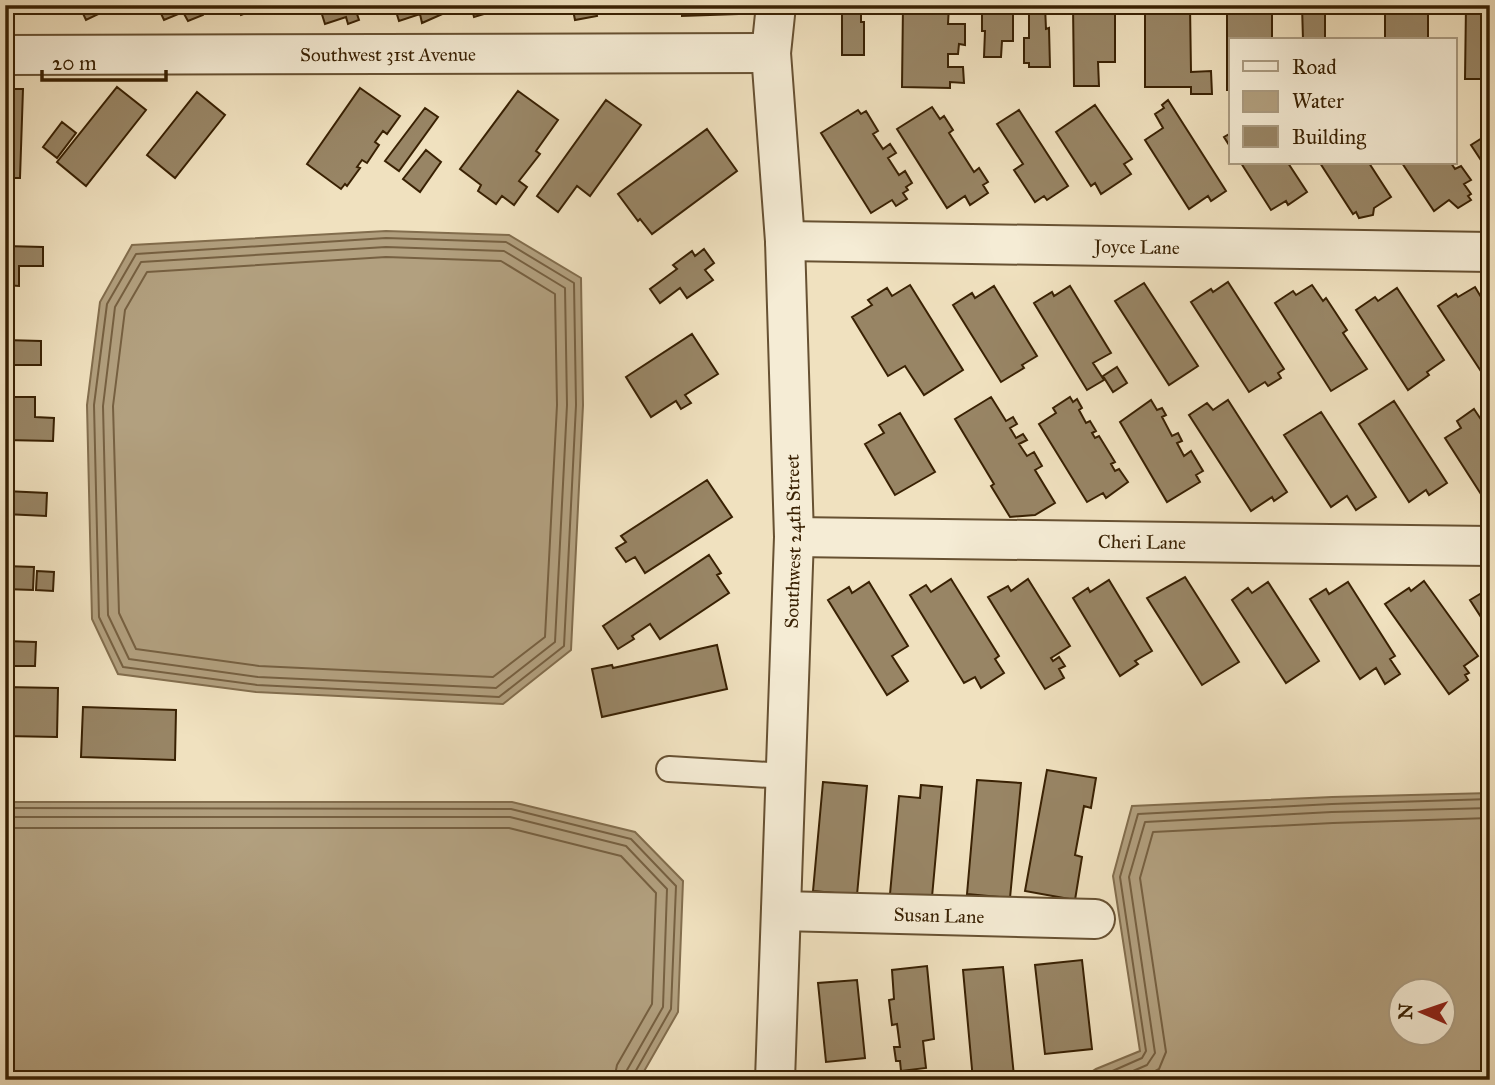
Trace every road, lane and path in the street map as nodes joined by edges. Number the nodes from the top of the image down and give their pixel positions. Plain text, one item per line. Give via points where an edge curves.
1 (776, 5) edge
2 (771, 53) junction
3 (5, 55) edge
4 (785, 241) junction
5 (1490, 251) edge
6 (794, 537) junction
7 (1490, 546) edge
8 (669, 769) dead end
9 (786, 776) junction
10 (781, 911) junction
11 (1095, 919) dead end
12 (775, 1080) edge

1 - 2 street, Southwest 24th Street
2 - 3 street, Southwest 31st Avenue
2 - 4 street, Southwest 24th Street
4 - 5 street, Joyce Lane
4 - 6 street, Southwest 24th Street
6 - 7 street, Cheri Lane
6 - 9 street, Southwest 24th Street
8 - 9 lane
9 - 10 street, Southwest 24th Street
10 - 11 street, Susan Lane
10 - 12 street, Southwest 24th Street

